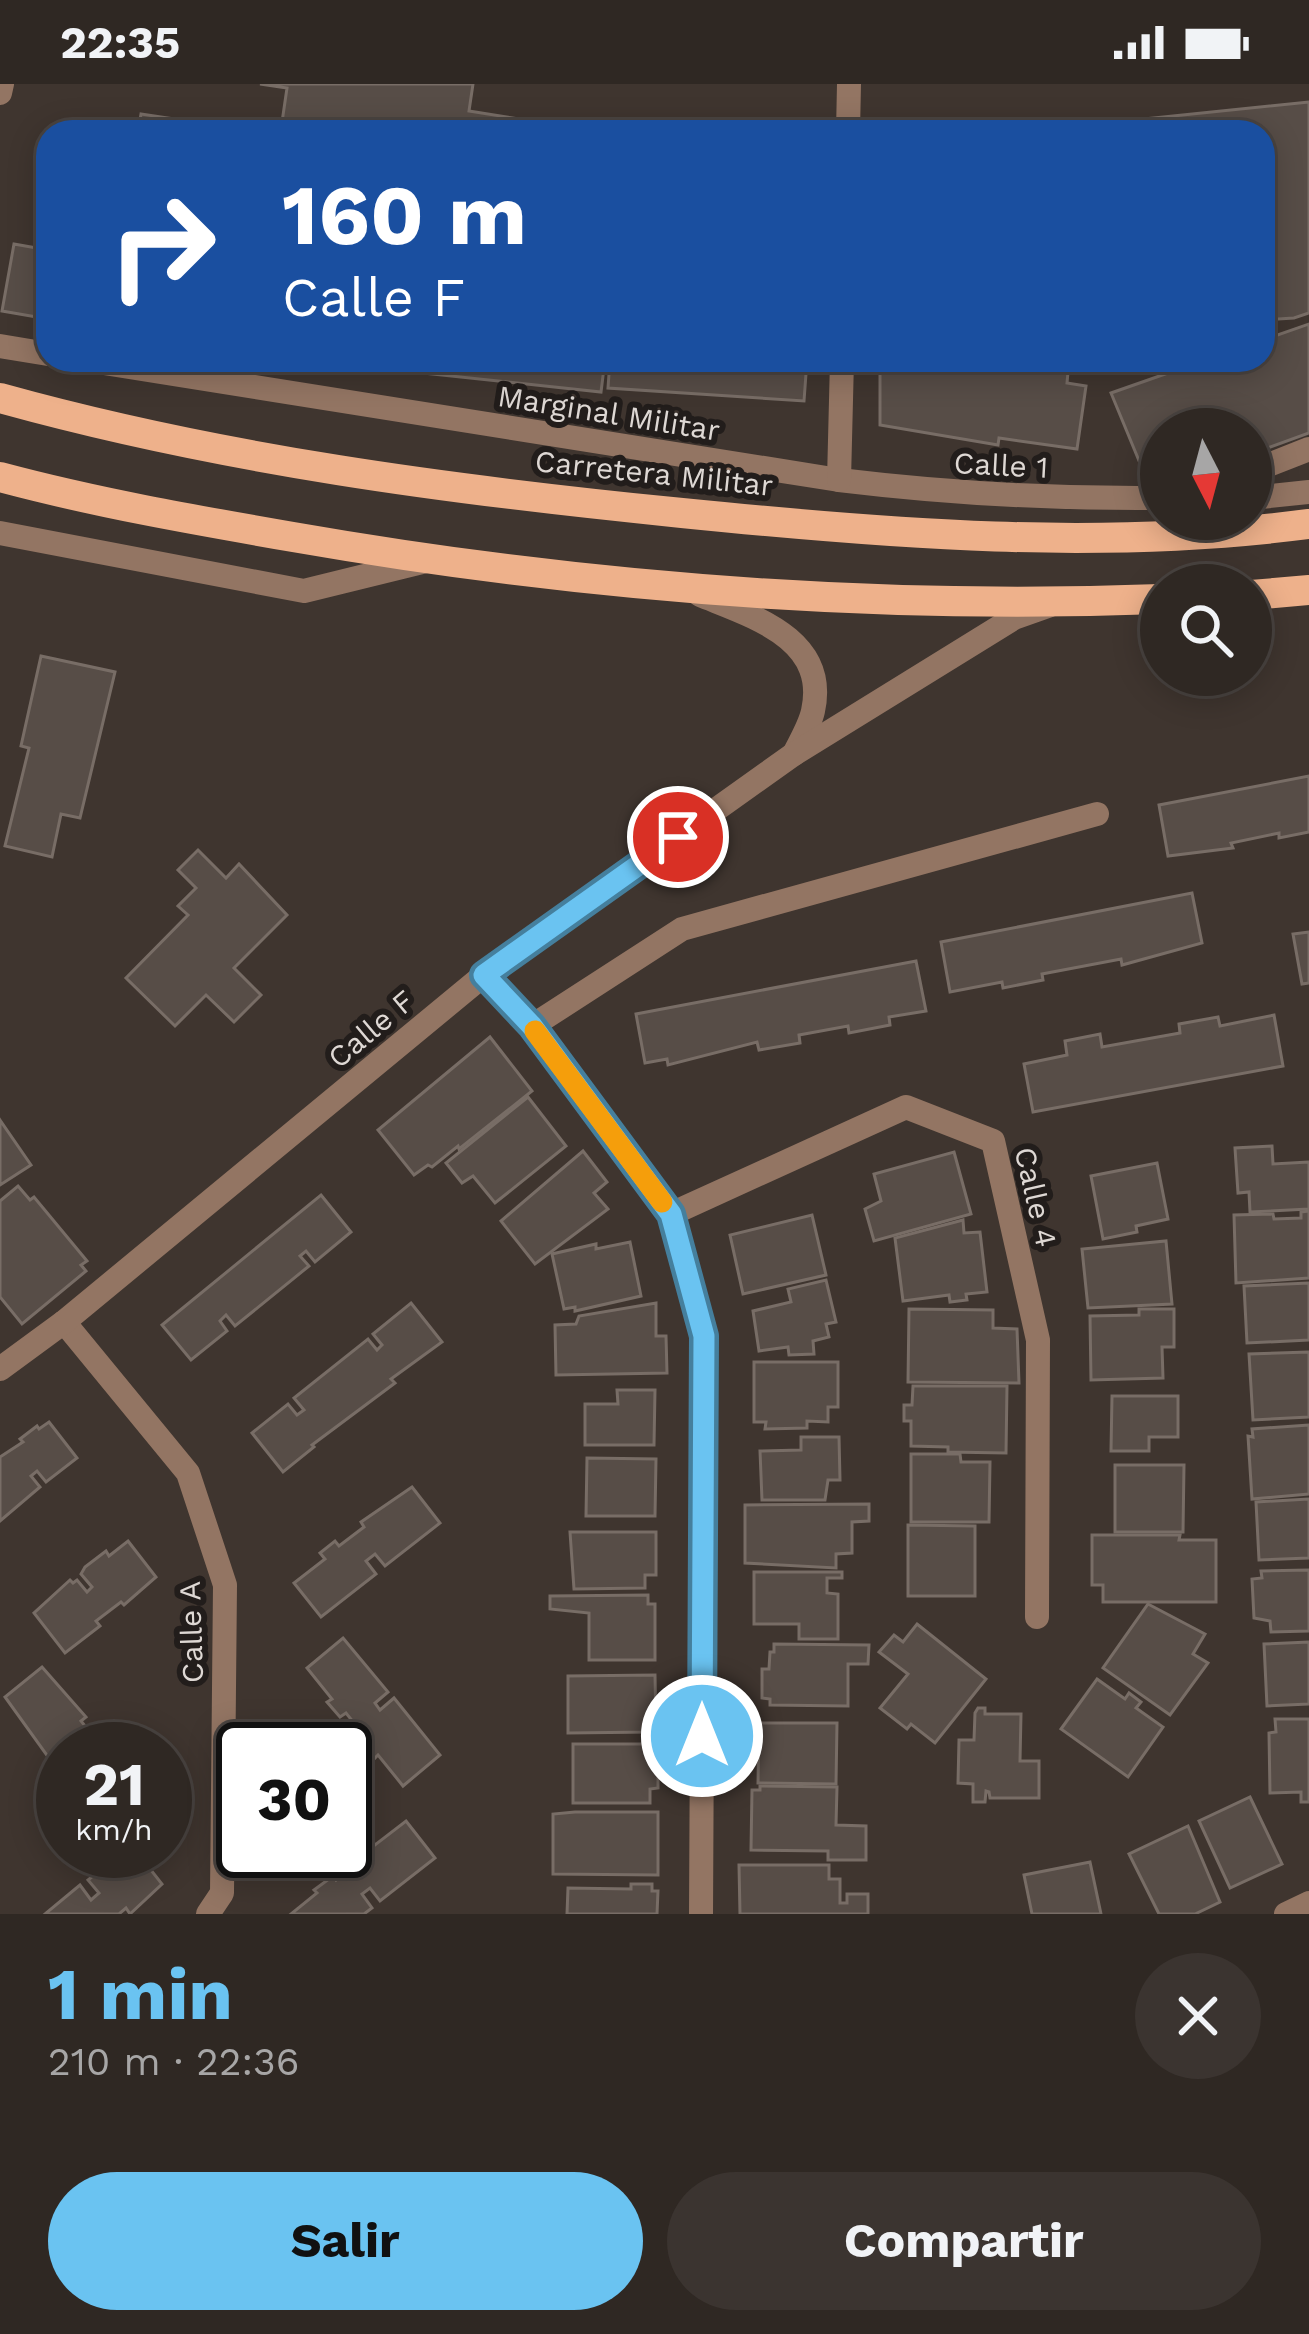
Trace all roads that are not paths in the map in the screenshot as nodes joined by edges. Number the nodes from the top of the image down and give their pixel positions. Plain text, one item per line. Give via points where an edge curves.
1 (2, 84) edge
2 (849, 84) edge
3 (0, 93) edge
4 (848, 120) edge
5 (0, 346) edge
6 (36, 352) edge
7 (160, 372) edge
8 (842, 372) edge
9 (0, 398) edge
10 (1309, 449) edge
11 (1272, 464) edge
12 (0, 477) edge
13 (838, 480) junction
14 (1309, 492) edge
15 (1272, 496) edge
16 (1140, 498) edge
17 (1309, 524) edge
18 (0, 533) edge
19 (429, 560) junction
20 (681, 587) junction
21 (1309, 590) edge
22 (1272, 593) edge
23 (1140, 600) edge
24 (1058, 603) junction
25 (794, 754) junction
26 (1096, 814) dead end
27 (484, 975) junction
28 (532, 1026) junction
29 (671, 1214) junction
30 (64, 1322) junction
31 (0, 1369) edge
32 (1037, 1617) dead end
33 (1309, 1903) edge
34 (208, 1914) edge
35 (701, 1914) edge
36 (1286, 1914) edge

1 - 3 street
2 - 4 street
5 - 6 street
7 - 13 street, Marginal Militar
8 - 13 street
9 - 17 main road, Carretera Militar via 301,466 815,526 1023,539 1198,536
10 - 11 street
12 - 19 main road via 87,500
13 - 16 street, Calle 1
14 - 15 street
18 - 19 street via 304,591
19 - 20 main road
20 - 24 main road
20 - 25 street via 795,642 816,685
21 - 22 main road
23 - 24 main road
24 - 25 street, Calle F via 1014,618
25 - 27 street, Calle F
26 - 28 street via 682,929
27 - 28 street
27 - 30 street, Calle F
28 - 29 street
29 - 32 street, Calle 4 via 906,1107 993,1141 1037,1340
29 - 35 street via 704,1336
30 - 31 street, Calle F
30 - 34 street, Calle A via 188,1473 225,1586 221,1893
33 - 36 street

